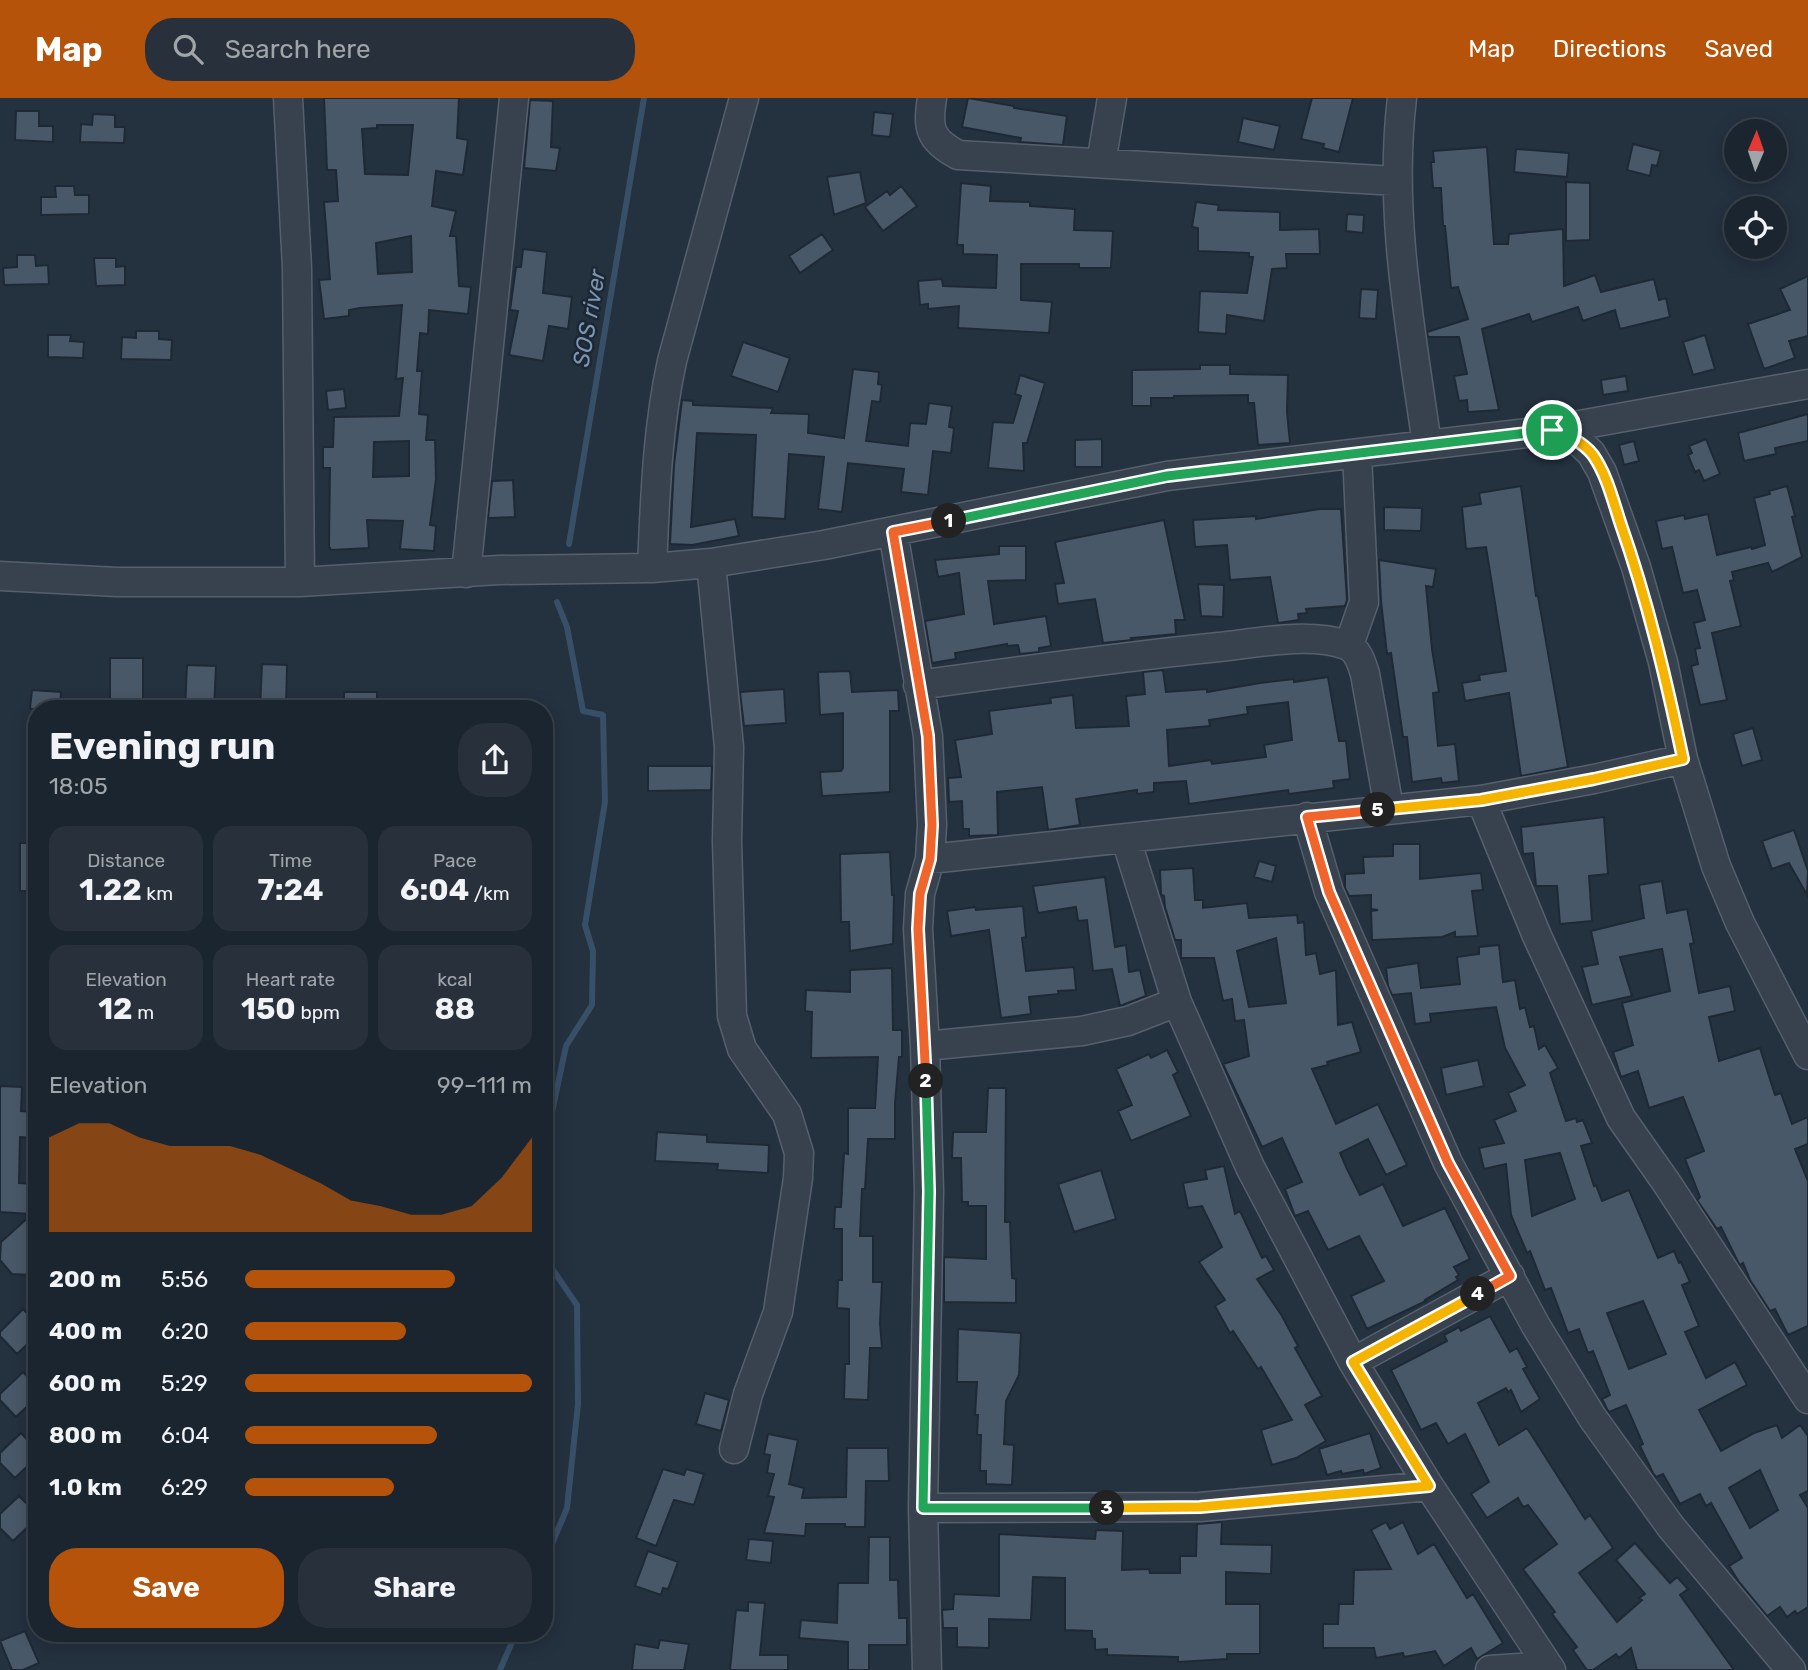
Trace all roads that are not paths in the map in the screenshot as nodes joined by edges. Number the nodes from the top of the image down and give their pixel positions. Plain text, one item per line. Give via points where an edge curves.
1 (288, 98) edge
2 (514, 98) edge
3 (744, 98) edge
4 (932, 98) edge
5 (1112, 98) edge
6 (1402, 98) edge
7 (1101, 163) junction
8 (1396, 181) junction
9 (1808, 384) edge
10 (1552, 430) junction
11 (1427, 445) junction
12 (1357, 454) junction
13 (893, 532) junction
14 (712, 563) junction
15 (652, 568) junction
16 (466, 573) junction
17 (0, 576) edge
18 (300, 582) junction
19 (1349, 645) junction
20 (919, 685) junction
21 (1683, 759) junction
22 (1481, 800) junction
23 (1389, 808) junction
24 (1307, 817) junction
25 (1126, 839) junction
26 (930, 859) junction
27 (1177, 1002) junction
28 (1799, 1013) edge
29 (925, 1046) junction
30 (1808, 1055) edge
31 (1510, 1276) junction
32 (1353, 1362) junction
33 (1808, 1399) edge
34 (734, 1449) dead end
35 (1429, 1486) junction
36 (923, 1508) junction
37 (1550, 1668) edge
38 (927, 1670) edge
39 (1490, 1670) edge
40 (1791, 1670) edge

1 - 18 street via 296,268
2 - 16 street
3 - 15 street via 663,402
4 - 7 street via 932,136 958,155
5 - 7 street
6 - 8 street
7 - 8 street
8 - 11 street
9 - 10 street
10 - 11 street
10 - 21 street via 1575,438 1602,472 1663,662
11 - 12 street
12 - 13 street via 1167,476
12 - 19 street via 1364,602
13 - 14 street
13 - 20 street
14 - 15 street
14 - 34 street via 729,747 732,1016 742,1049 787,1114 799,1153 778,1312
15 - 16 street
16 - 18 street
17 - 18 street via 117,582
19 - 20 street via 1273,641
19 - 23 street via 1365,674
20 - 26 street via 928,736
21 - 22 street
21 - 28 street via 1716,866 1740,923
22 - 23 street
22 - 33 street via 1537,936 1622,1118
23 - 24 street
24 - 25 street
24 - 31 street via 1329,892 1443,1150
25 - 26 street
25 - 27 street
26 - 29 street via 920,894 918,929
27 - 29 street via 1128,1021 1082,1031
27 - 32 street via 1250,1167
28 - 30 street
29 - 36 street via 929,1191
31 - 32 street
31 - 40 street via 1592,1417 1671,1527
32 - 35 street
35 - 36 street via 1200,1507
35 - 37 street
36 - 38 street
37 - 39 street

